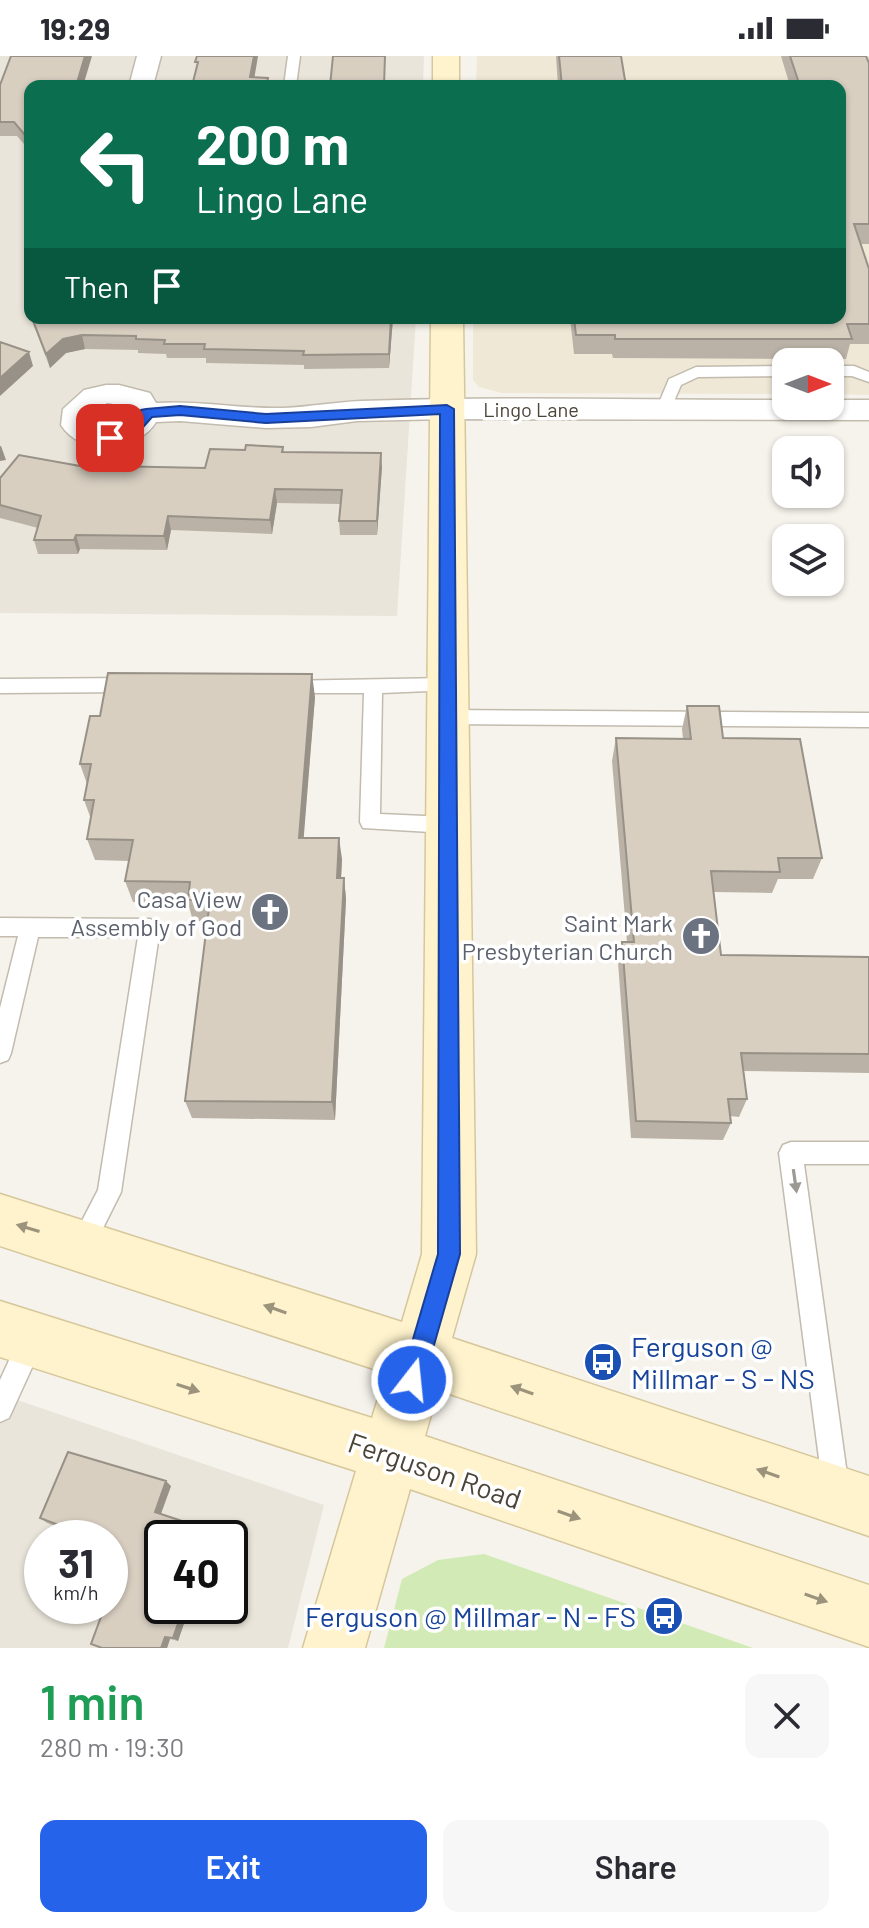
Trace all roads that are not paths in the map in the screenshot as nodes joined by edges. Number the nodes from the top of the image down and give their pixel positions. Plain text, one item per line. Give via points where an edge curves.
1 (149, 56) edge
2 (294, 56) edge
3 (446, 56) edge
4 (143, 80) edge
5 (291, 80) edge
6 (446, 80) edge
7 (447, 324) edge
8 (772, 371) edge
9 (844, 371) edge
10 (869, 377) edge
11 (447, 409) junction
12 (664, 410) junction
13 (869, 410) edge
14 (146, 413) dead end
15 (155, 685) edge
16 (0, 686) edge
17 (264, 686) edge
18 (373, 686) junction
19 (447, 701) junction
20 (869, 720) edge
21 (447, 825) junction
22 (0, 927) edge
23 (30, 928) junction
24 (0, 1053) edge
25 (869, 1153) edge
26 (0, 1220) edge
27 (82, 1244) junction
28 (16, 1334) edge
29 (420, 1356) junction
30 (0, 1409) edge
31 (390, 1453) junction
32 (853, 1501) edge
33 (869, 1616) edge
34 (334, 1648) edge

1 - 4 street
2 - 5 lane
3 - 6 street
7 - 11 street
8 - 12 lane via 696,372 674,382
9 - 10 lane
11 - 12 street, Lingo Lane
11 - 14 street, Lingo Lane via 266,418
11 - 19 street
12 - 13 street, Lingo Lane
15 - 16 lane
17 - 18 lane
18 - 19 lane
18 - 21 lane via 370,822
19 - 20 lane
19 - 21 street
21 - 29 street via 449,1254
22 - 23 lane
23 - 24 lane
23 - 27 lane via 150,928 109,1192
25 -> 32 lane via 791,1153
27 -> 26 street
29 -> 27 street
28 - 30 lane
28 -> 31 street, Ferguson Road
29 - 31 street
32 -> 29 street
31 -> 33 street, Ferguson Road
31 - 34 street

